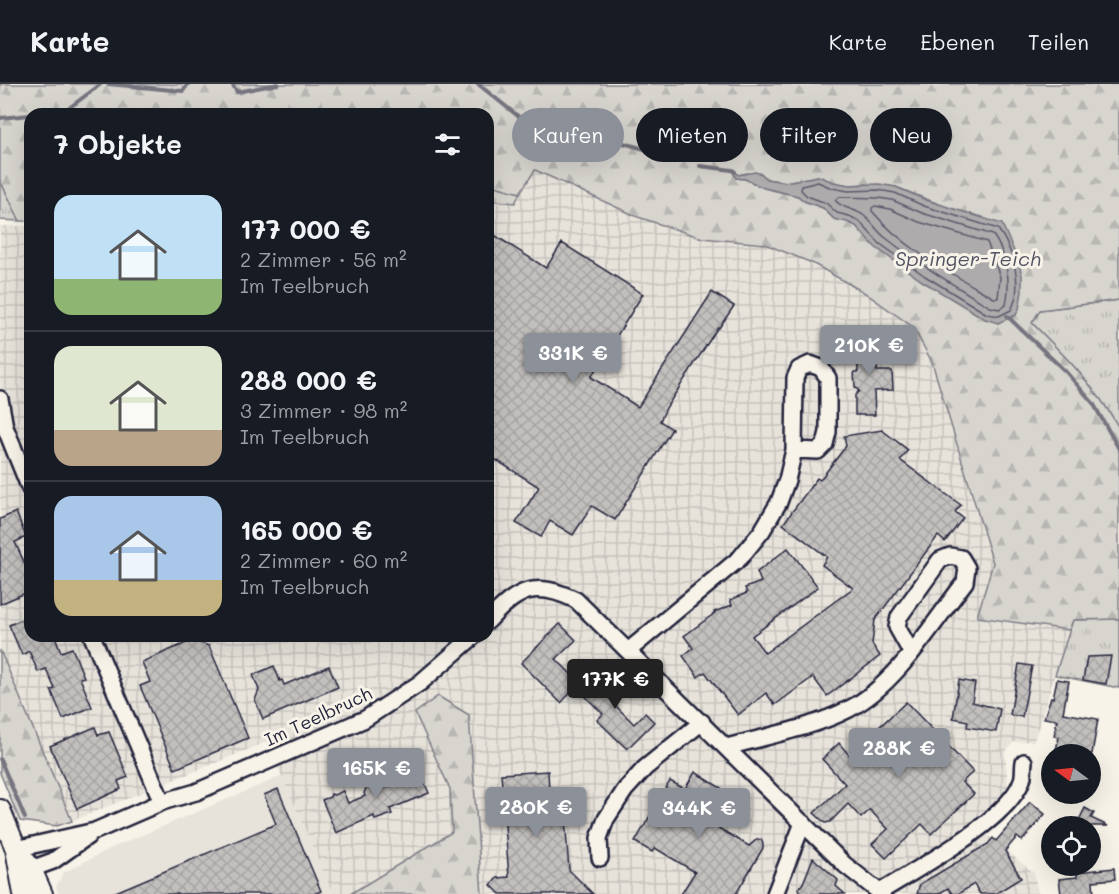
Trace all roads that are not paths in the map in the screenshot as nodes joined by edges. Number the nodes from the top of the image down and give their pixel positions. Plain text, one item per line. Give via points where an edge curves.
1 (0, 399) edge
2 (794, 450) junction
3 (24, 474) edge
4 (494, 615) edge
5 (95, 642) edge
6 (467, 642) edge
7 (628, 651) junction
8 (911, 652) junction
9 (702, 722) junction
10 (727, 747) junction
11 (1024, 762) dead end
12 (162, 802) junction
13 (0, 810) edge
14 (803, 823) junction
15 (95, 831) junction
16 (16, 849) junction
17 (600, 858) dead end
18 (26, 871) junction
19 (881, 893) edge
20 (24, 894) edge
21 (42, 894) edge
22 (775, 894) edge

1 - 3 street via 5,427
2 - 2 street via 818,451 828,432 828,378 821,368 810,364 799,369 795,378
2 - 7 street via 779,502 740,558
4 - 7 street via 519,593 531,589 557,591 576,600
5 - 12 street
6 - 12 street, Im Teelbruch via 420,683 365,719 196,792
7 - 9 street
8 - 8 street via 965,582 967,568 961,558 950,556 940,560 898,617 897,627
8 - 10 street via 876,691 849,709 812,724
9 - 10 street
9 - 17 street via 645,768 625,790 599,838
10 - 14 street
11 - 19 street via 1023,780 1014,796 983,827
12 - 15 street, Im Teelbruch
13 - 16 main road
14 - 19 street via 845,865
14 - 22 street
15 - 16 street, Im Teelbruch
15 - 18 street, Im Teelbruch via 53,861
16 - 18 main road
18 - 20 main road
18 - 21 main road

